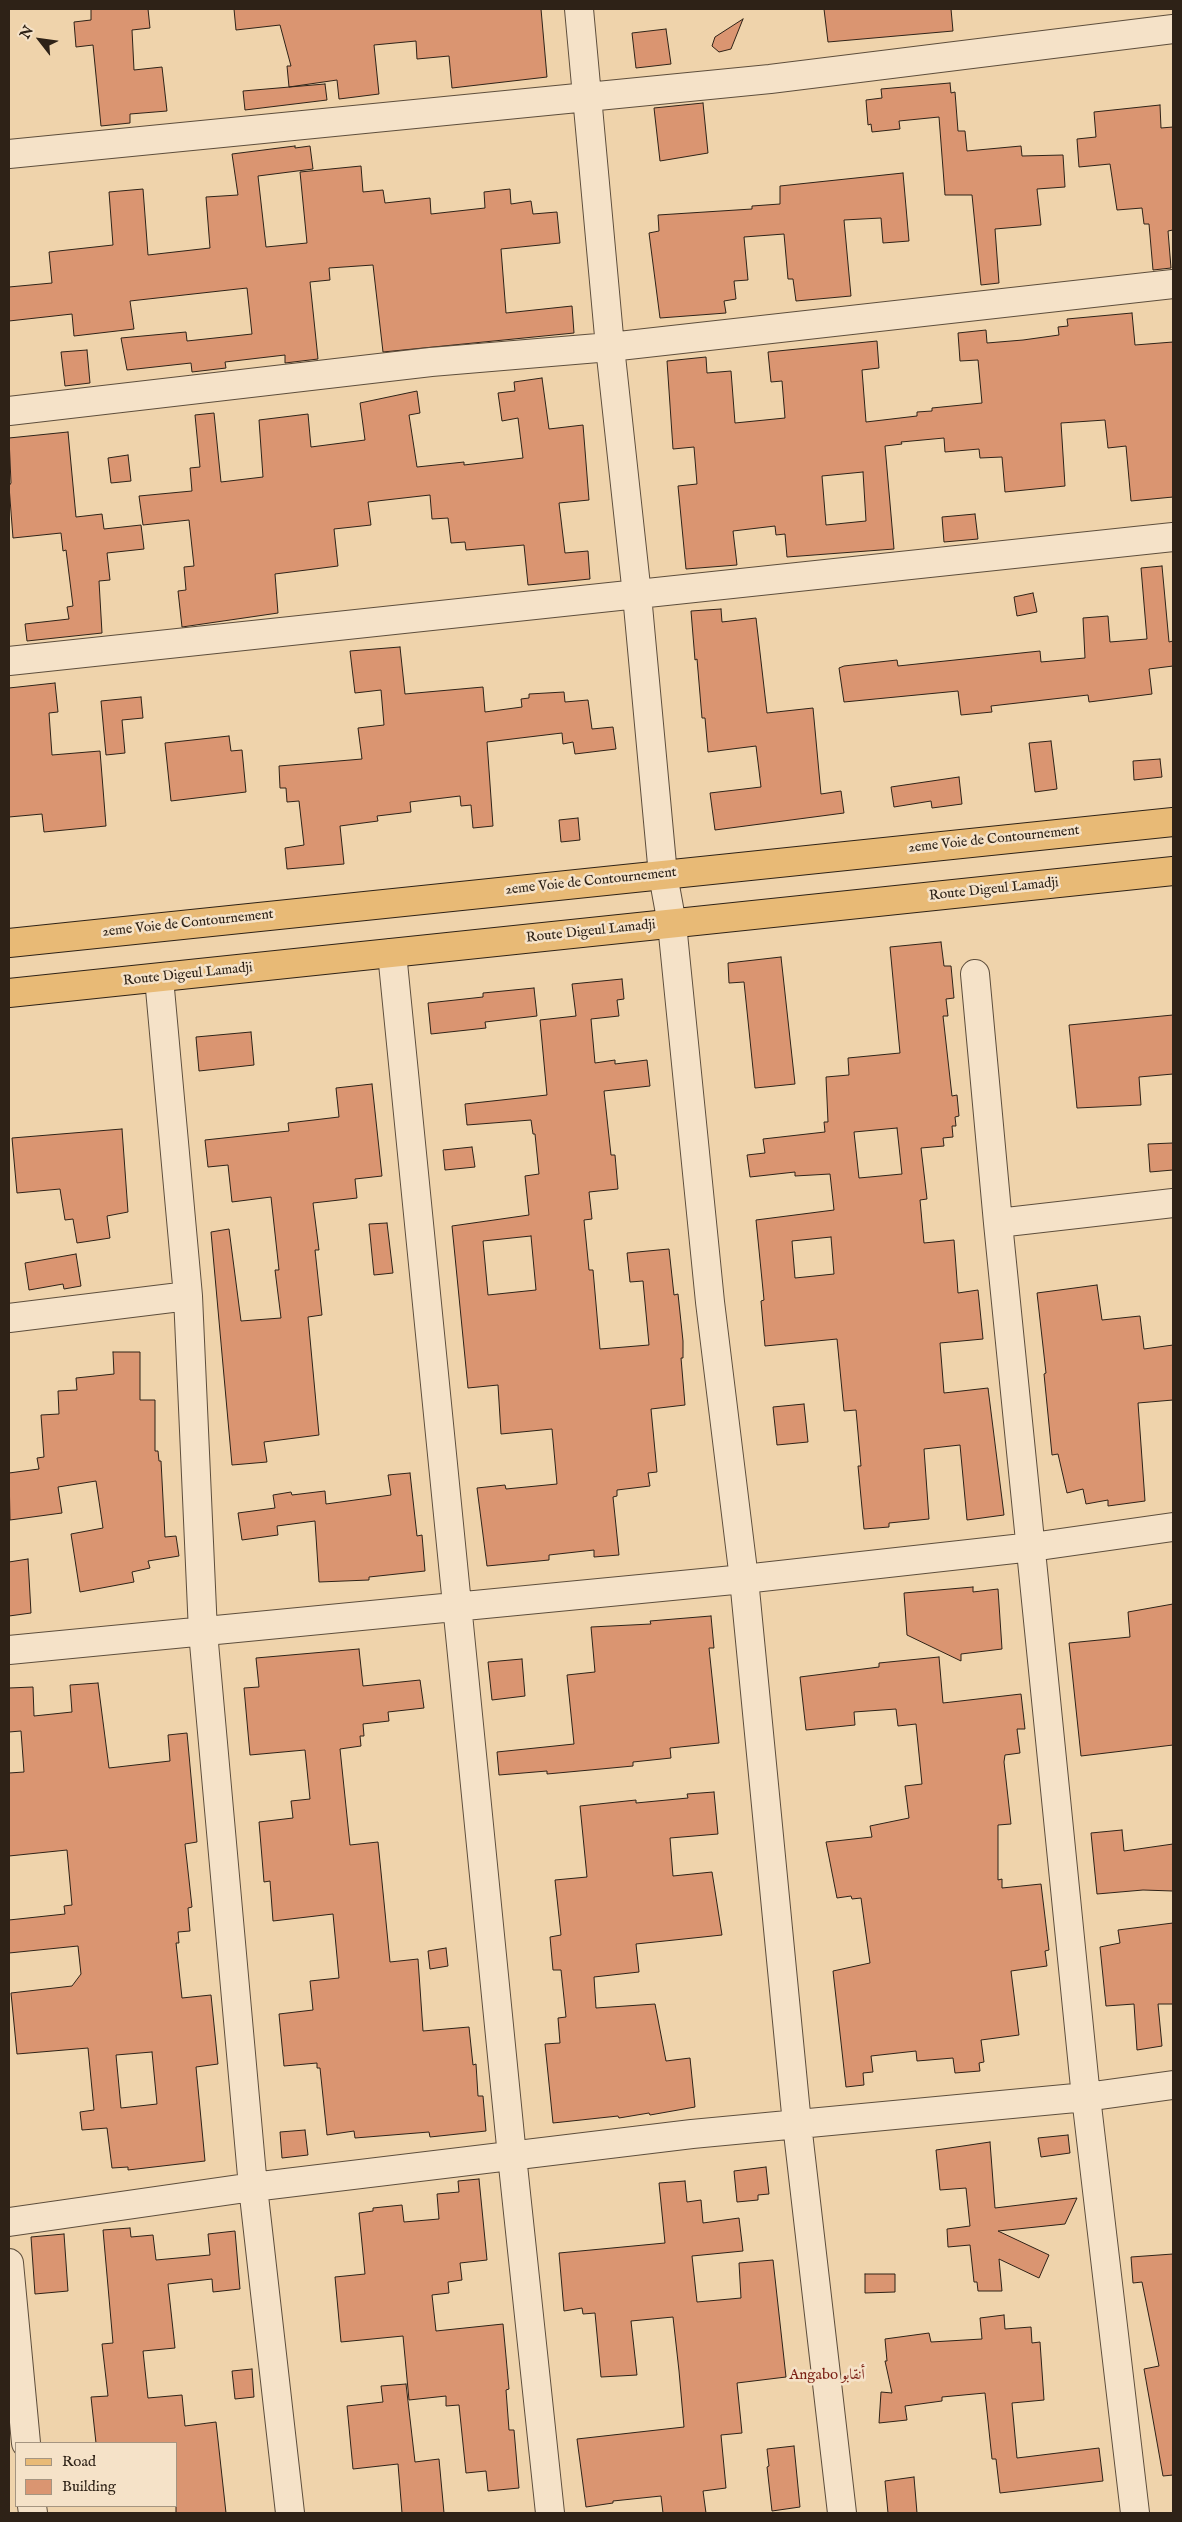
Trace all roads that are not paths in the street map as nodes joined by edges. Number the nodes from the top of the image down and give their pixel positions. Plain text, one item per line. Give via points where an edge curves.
1 (579, 9) edge
2 (1173, 29) edge
3 (587, 96) junction
4 (9, 154) edge
5 (1173, 284) edge
6 (610, 347) junction
7 (9, 411) edge
8 (1173, 537) edge
9 (637, 595) junction
10 (9, 661) edge
11 (1173, 822) edge
12 (1173, 871) edge
13 (663, 875) junction
14 (672, 924) junction
15 (9, 943) edge
16 (392, 953) junction
17 (975, 974) dead end
18 (159, 978) junction
19 (9, 994) edge
20 (1173, 1203) edge
21 (998, 1223) junction
22 (188, 1296) junction
23 (9, 1318) edge
24 (1173, 1528) edge
25 (1032, 1547) junction
26 (744, 1579) junction
27 (456, 1605) junction
28 (203, 1632) junction
29 (9, 1650) edge
30 (1173, 2085) edge
31 (1086, 2097) junction
32 (797, 2124) junction
33 (512, 2156) junction
34 (252, 2187) junction
35 (9, 2222) edge
36 (9, 2263) edge
37 (26, 2442) edge
38 (290, 2513) edge
39 (550, 2513) edge
40 (842, 2513) edge
41 (1135, 2513) edge

1 - 3 street
2 - 3 street via 779,77
3 - 4 street
3 - 6 street
5 - 6 street
6 - 7 street via 431,362
6 - 9 street
8 - 9 street
9 - 10 street
9 - 13 street
11 - 13 main road, 2eme Voie de Contournement
12 - 14 main road, Route Digeul Lamadji
13 - 14 street
13 - 15 main road, 2eme Voie de Contournement
14 - 16 main road, Route Digeul Lamadji
14 - 26 street via 710,1302
16 - 18 main road, Route Digeul Lamadji
16 - 27 street
17 - 21 street
18 - 19 main road, Route Digeul Lamadji
18 - 22 street
20 - 21 street
21 - 25 street
22 - 23 street
22 - 28 street
24 - 25 street
25 - 26 street
25 - 31 street
26 - 27 street
26 - 32 street
27 - 28 street
27 - 33 street
28 - 29 street
28 - 34 street
30 - 31 street
31 - 32 street
31 - 41 street
32 - 33 street
32 - 40 street
33 - 34 street
33 - 39 street
34 - 35 street
34 - 38 street
36 - 37 street

